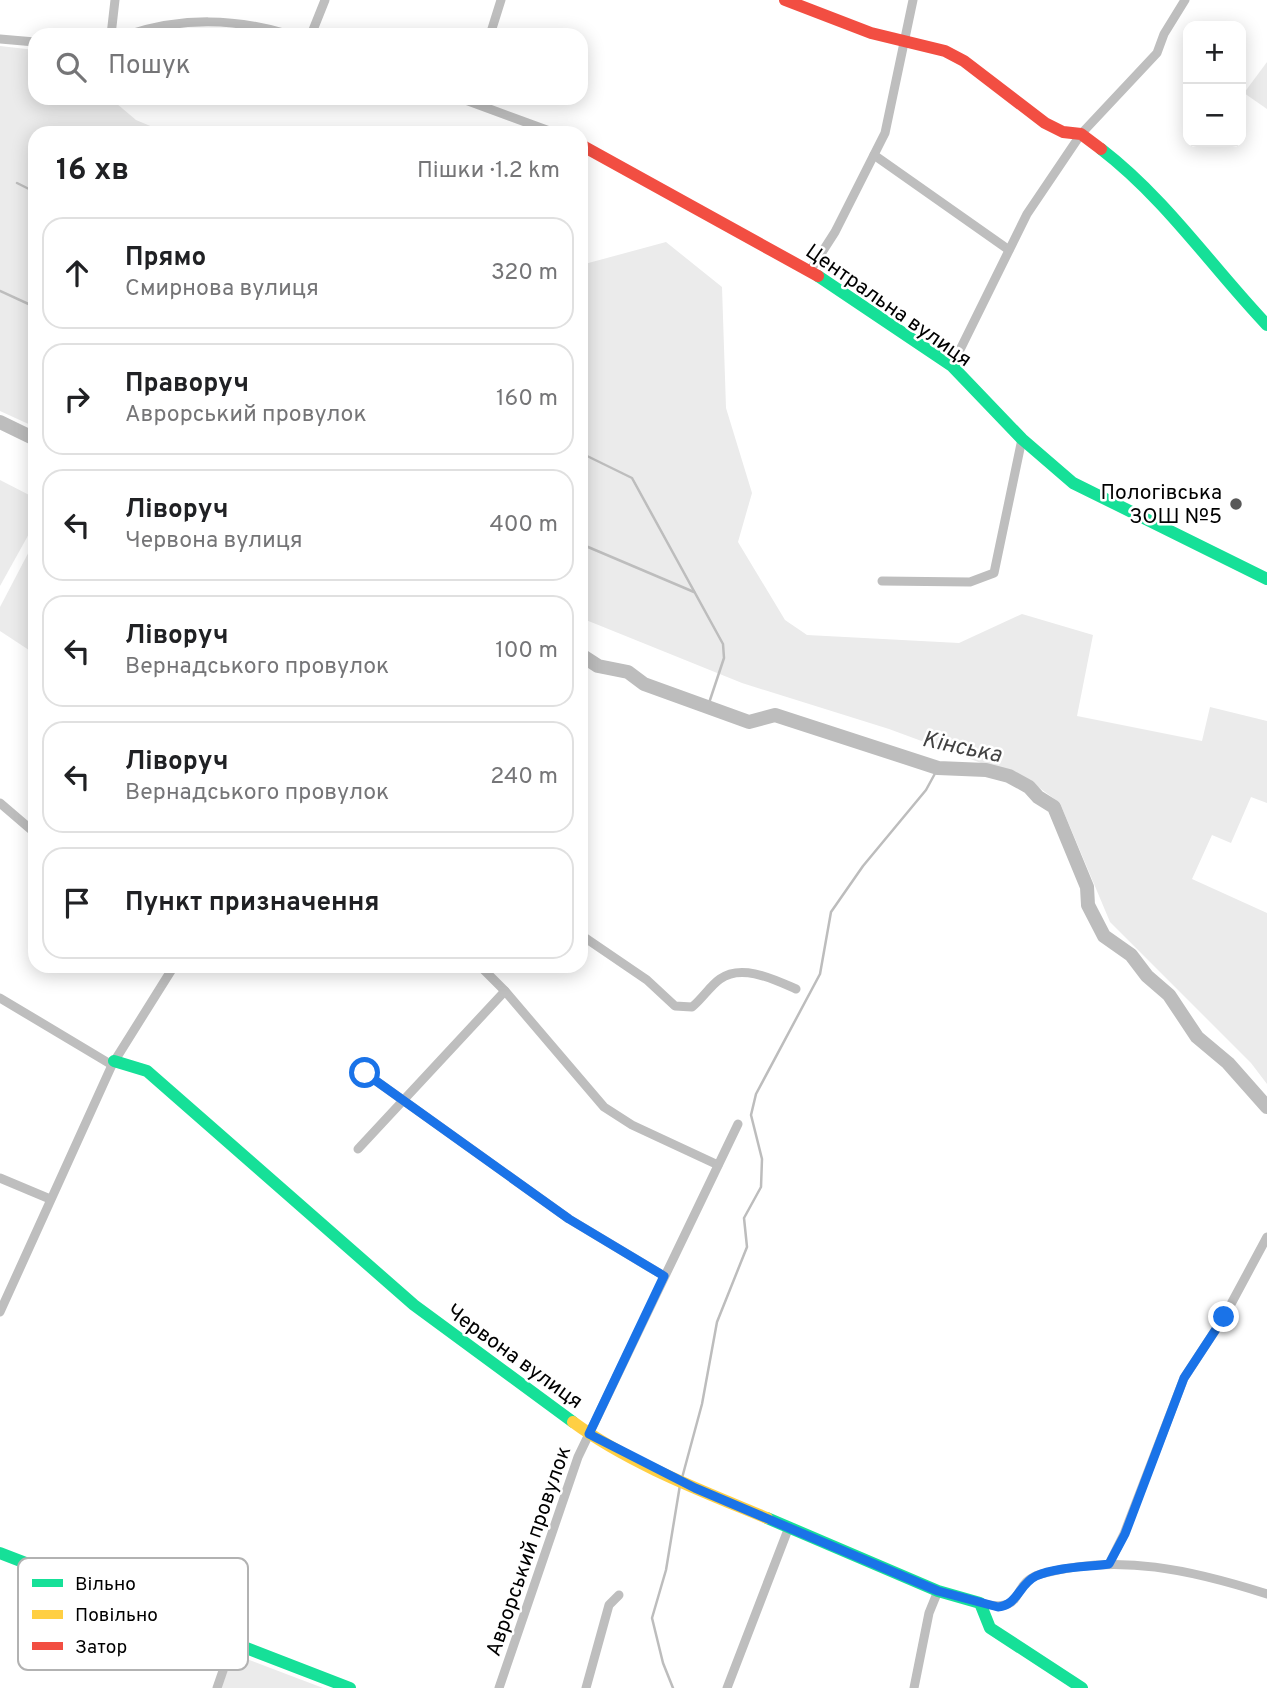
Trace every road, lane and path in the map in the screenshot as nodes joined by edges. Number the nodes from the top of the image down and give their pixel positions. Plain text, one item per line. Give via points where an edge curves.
1 (116, 0) edge
2 (325, 0) edge
3 (501, 0) edge
4 (785, 0) edge
5 (913, 0) edge
6 (1185, 0) edge
7 (112, 28) edge
8 (149, 28) edge
9 (268, 28) edge
10 (315, 28) edge
11 (492, 28) edge
12 (0, 39) edge
13 (28, 41) edge
14 (905, 42) junction
15 (483, 105) edge
16 (537, 126) edge
17 (1081, 134) junction
18 (588, 148) edge
19 (874, 155) junction
20 (1009, 250) junction
21 (810, 271) junction
22 (1267, 325) edge
23 (952, 366) junction
24 (1022, 439) junction
25 (1267, 579) edge
26 (882, 581) dead end
27 (1, 804) edge
28 (28, 827) edge
29 (588, 940) edge
30 (170, 973) edge
31 (487, 973) edge
32 (796, 989) dead end
33 (505, 991) junction
34 (0, 998) edge
35 (113, 1063) junction
36 (365, 1073) dead end
37 (403, 1100) junction
38 (738, 1124) dead end
39 (358, 1149) dead end
40 (718, 1166) junction
41 (0, 1178) edge
42 (50, 1199) junction
43 (1267, 1237) edge
44 (664, 1276) junction
45 (0, 1312) edge
46 (589, 1434) junction
47 (789, 1527) junction
48 (0, 1553) edge
49 (18, 1560) edge
50 (1109, 1564) junction
51 (938, 1591) junction
52 (1267, 1594) edge
53 (619, 1595) dead end
54 (980, 1603) junction
55 (248, 1648) edge
56 (223, 1670) edge
57 (217, 1688) edge
58 (350, 1688) edge
59 (499, 1688) edge
60 (586, 1688) edge
61 (727, 1688) edge
62 (914, 1688) edge
63 (1082, 1688) edge

1 - 7 street
2 - 10 street
3 - 11 street
4 - 14 street
5 - 14 street
6 - 17 street via 1157,53
8 - 9 street via 207,20
12 - 13 street
14 - 17 street via 945,51 1045,123
14 - 19 street via 895,100
15 - 16 street
17 - 20 street via 1027,214
17 - 22 street via 1127,169 1189,232 1222,278
18 - 21 street, Центральна вулиця
19 - 20 street
19 - 21 street via 835,233
20 - 23 street
21 - 23 street, Центральна вулиця
23 - 24 street, Центральна вулиця
24 - 25 street, Центральна вулиця via 1073,483
24 - 26 street via 994,573 970,582
27 - 28 street
29 - 32 street via 683,1008 692,1007 720,978 731,975 758,974
30 - 35 street
31 - 33 street
33 - 37 street
33 - 40 street via 604,1107
34 - 35 street, Червона вулиця
35 - 42 street
35 - 46 street, Червона вулиця via 134,1065 155,1077 414,1305
36 - 37 street
37 - 39 street
37 - 44 street via 569,1219
38 - 40 street, Аврорський провулок
40 - 44 street, Аврорський провулок
41 - 42 street
42 - 45 street
43 - 50 street via 1224,1317 1184,1378 1125,1534
44 - 46 street, Аврорський провулок
46 - 47 street, Червона вулиця via 695,1488
46 - 59 street, Аврорський провулок
47 - 51 street, Червона вулиця
47 - 61 street
48 - 49 street
50 - 52 street via 1206,1574
50 - 54 street via 1040,1574 1006,1606
51 - 54 street, Червона вулиця
51 - 62 street
53 - 60 street via 609,1605
54 - 63 street via 990,1628
55 - 58 street
56 - 57 street

